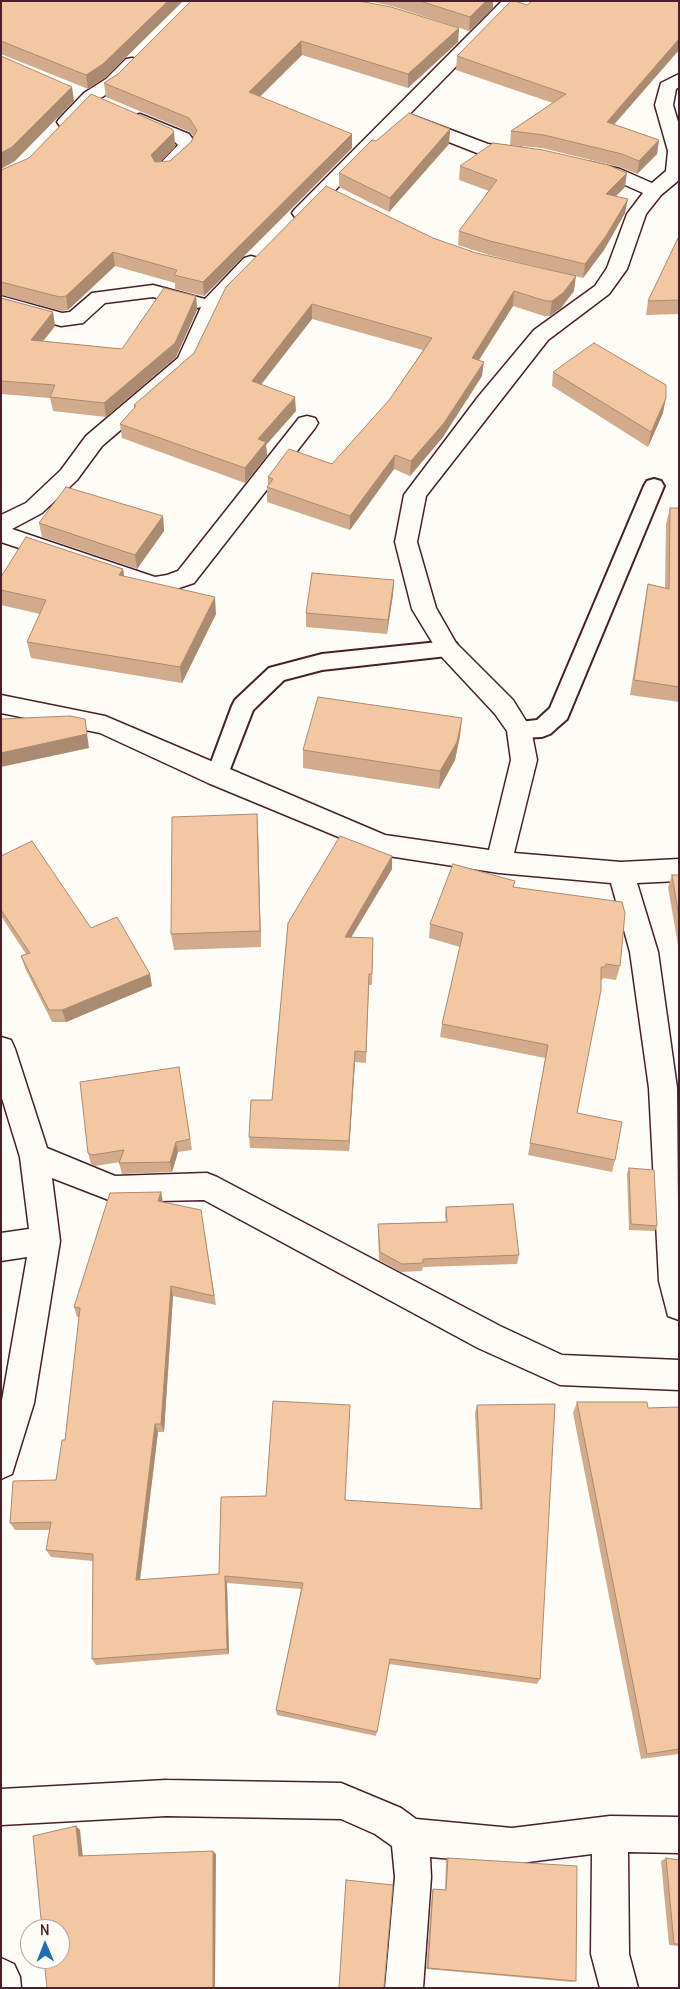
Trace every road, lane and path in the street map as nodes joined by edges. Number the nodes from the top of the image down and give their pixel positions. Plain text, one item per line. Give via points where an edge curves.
1 (512, 1) edge
2 (146, 49) edge
3 (679, 79) edge
4 (71, 90) edge
5 (98, 100) junction
6 (123, 112) edge
7 (397, 115) junction
8 (56, 132) edge
9 (542, 156) edge
10 (569, 163) edge
11 (163, 170) edge
12 (324, 190) junction
13 (654, 191) junction
14 (342, 199) edge
15 (291, 224) edge
16 (264, 250) edge
17 (574, 284) edge
18 (602, 290) junction
19 (1, 302) edge
20 (212, 306) junction
21 (307, 423) dead end
22 (654, 486) dead end
23 (1, 525) edge
24 (1, 534) edge
25 (448, 649) junction
26 (1, 704) edge
27 (519, 729) junction
28 (217, 776) junction
29 (499, 862) junction
30 (679, 870) edge
31 (621, 873) junction
32 (1, 1049) edge
33 (34, 1157) junction
34 (45, 1241) junction
35 (1, 1247) edge
36 (679, 1306) edge
37 (679, 1375) edge
38 (1, 1463) edge
39 (1, 1807) edge
40 (610, 1834) junction
41 (679, 1835) edge
42 (410, 1837) junction
43 (1, 1977) edge
44 (2, 1988) edge
45 (404, 1988) edge
46 (619, 1988) edge

1 - 7 street via 463,37
2 - 5 street
3 - 13 street via 667,87 664,105 677,151 675,173
4 - 5 street
5 - 8 street
6 - 11 street via 182,138 188,144
7 - 9 street via 484,149
7 - 12 street
10 - 13 street via 613,173
12 - 14 street
12 - 15 street
13 - 18 street via 637,214 617,270
16 - 20 street via 216,297
17 - 18 street
18 - 25 street via 540,336 415,495 406,542 424,609
19 - 20 street via 61,320 76,318 99,297 153,290
20 - 23 street via 186,362 94,441 69,475 34,508
21 - 24 street via 186,578 154,585
22 - 27 lane via 559,713 542,728
25 - 27 street via 504,708
25 - 28 lane via 322,662 277,674 243,706
26 - 28 street via 105,725
27 - 29 street via 524,760
28 - 29 street via 382,845
29 - 31 street
30 - 31 street
31 - 36 street via 644,952 663,1088 674,1281
32 - 33 street
33 - 34 street
33 - 37 street via 114,1189 207,1186 489,1337 560,1370
34 - 35 street
34 - 38 street via 18,1403
39 - 42 street via 166,1798 341,1801 388,1820
40 - 41 street
40 - 42 street via 512,1846
40 - 46 street via 610,1954
42 - 45 street via 413,1877
43 - 44 street

